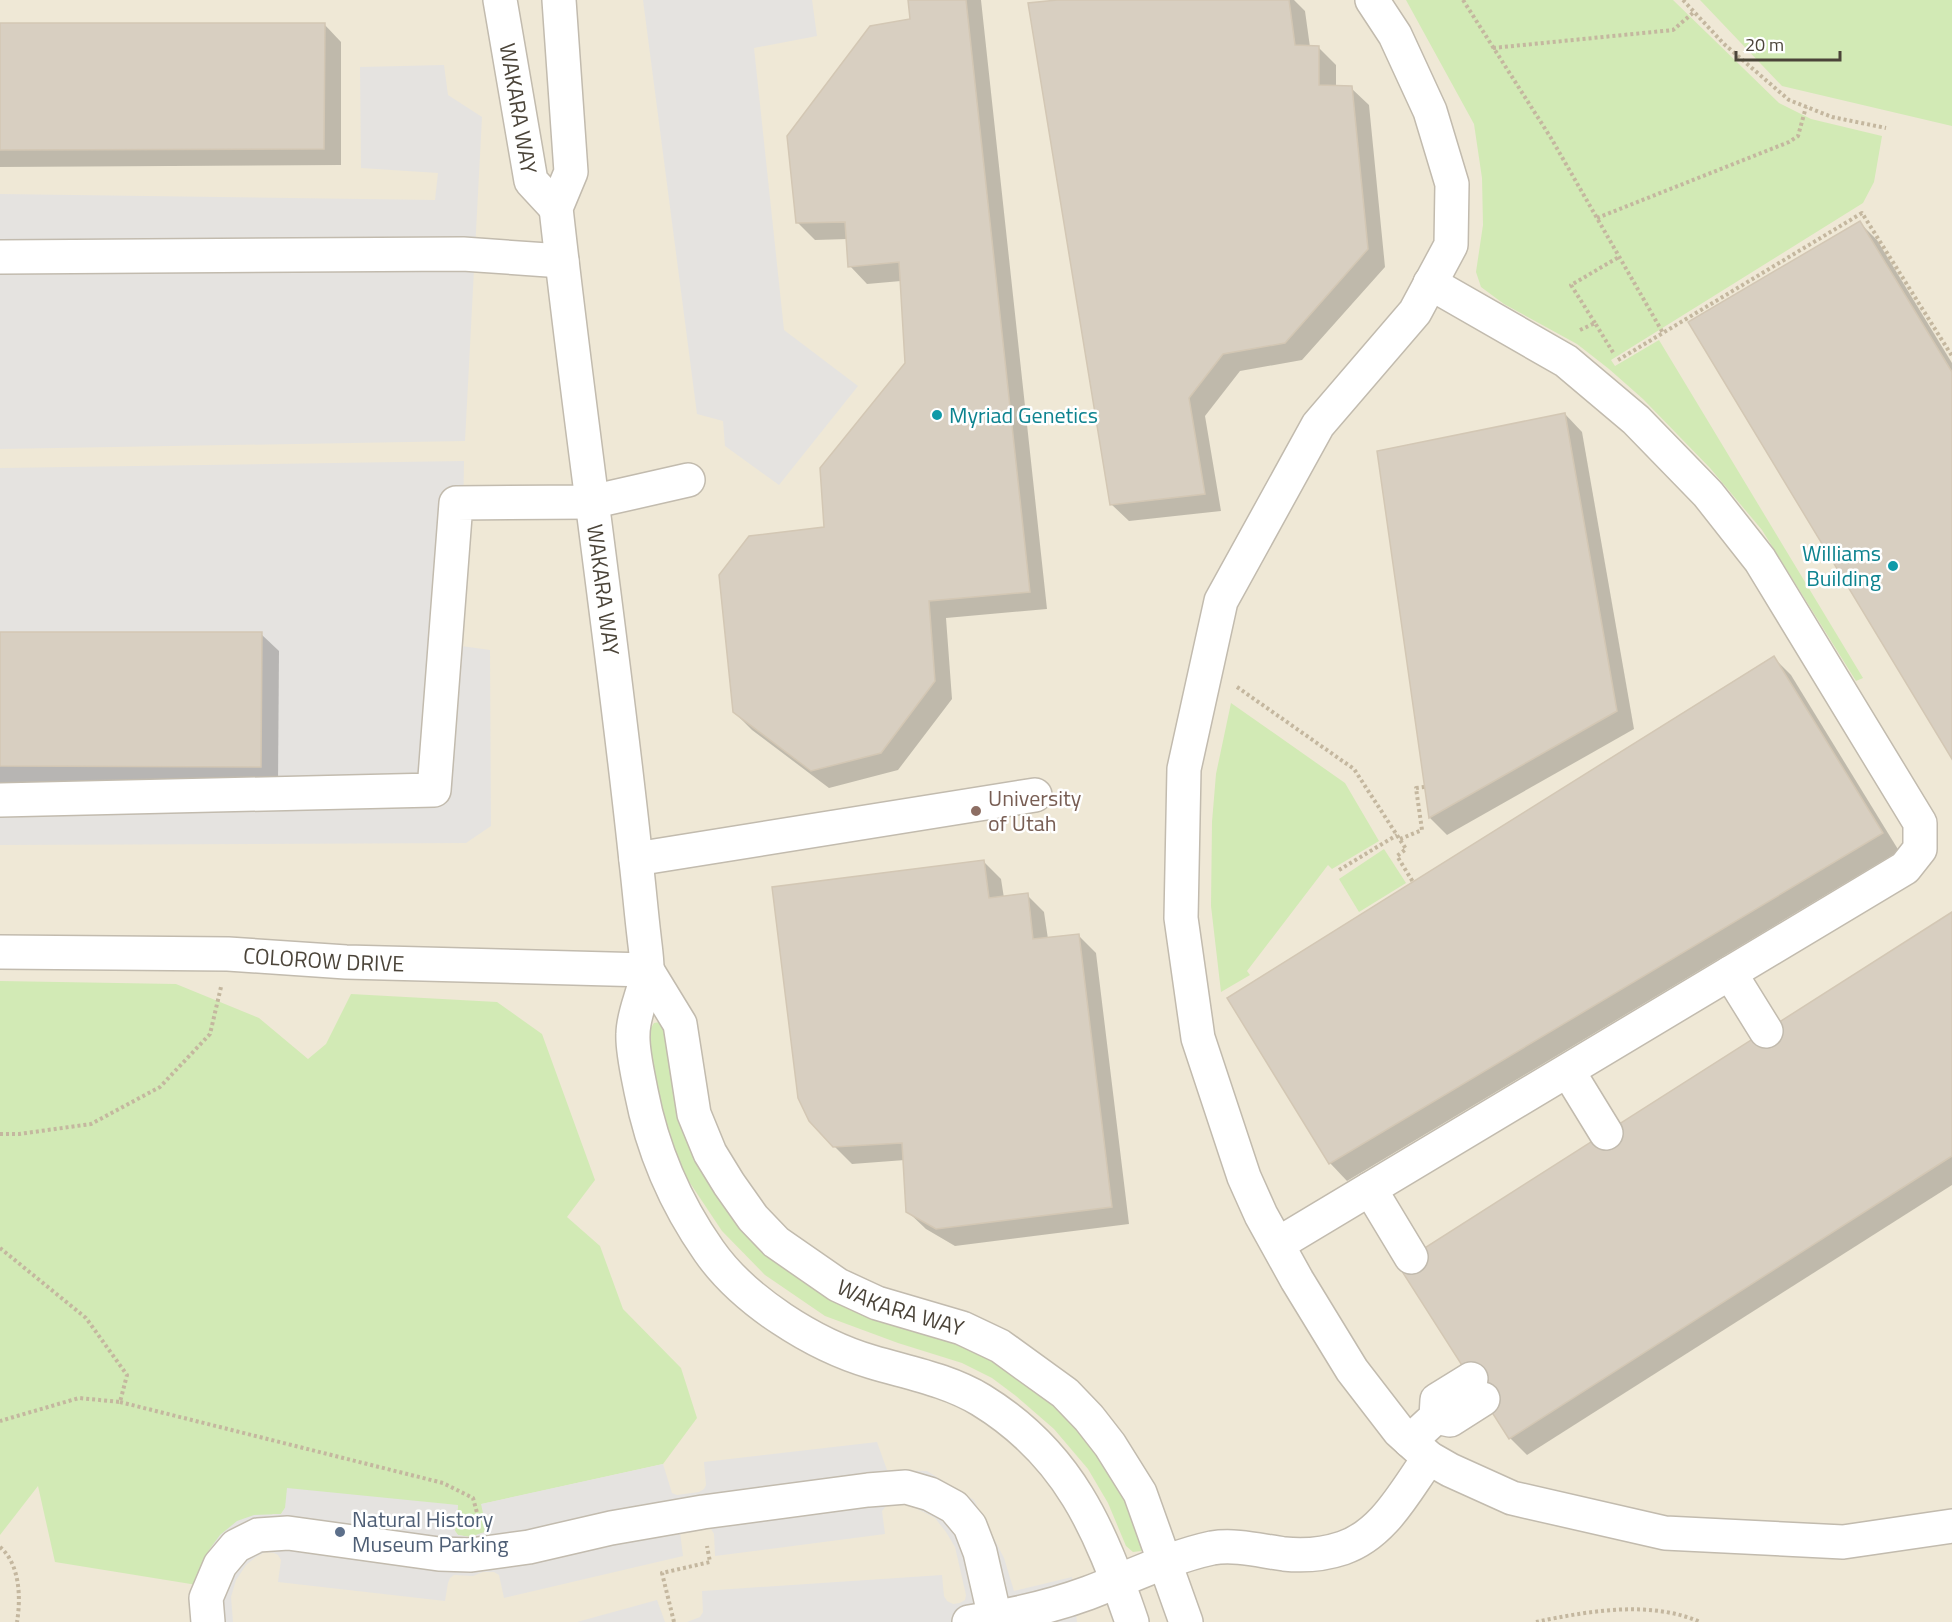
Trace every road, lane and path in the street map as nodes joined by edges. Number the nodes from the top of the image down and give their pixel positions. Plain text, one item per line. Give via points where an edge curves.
1 (500, 0) edge
2 (559, 0) edge
3 (1372, 0) edge
4 (1463, 0) edge
5 (1683, 0) edge
6 (1694, 12) junction
7 (1493, 48) junction
8 (1806, 107) junction
9 (1886, 128) dead end
10 (556, 208) junction
11 (1597, 218) junction
12 (0, 257) edge
13 (1619, 257) junction
14 (562, 261) junction
15 (1430, 283) junction
16 (1595, 323) junction
17 (1663, 333) junction
18 (1571, 334) dead end
19 (1952, 356) edge
20 (687, 480) dead end
21 (591, 501) junction
22 (1230, 682) dead end
23 (1424, 787) dead end
24 (1035, 795) dead end
25 (0, 800) edge
26 (1398, 837) junction
27 (636, 859) junction
28 (1339, 870) dead end
29 (1413, 882) dead end
30 (0, 952) edge
31 (228, 954) junction
32 (647, 970) junction
33 (1730, 973) junction
34 (1766, 1031) dead end
35 (1568, 1071) junction
36 (1606, 1133) dead end
37 (0, 1134) edge
38 (1370, 1189) junction
39 (1278, 1244) junction
40 (0, 1248) edge
41 (1411, 1257) dead end
42 (1477, 1389) dead end
43 (120, 1402) junction
44 (0, 1421) edge
45 (1420, 1449) junction
46 (1952, 1526) edge
47 (707, 1544) dead end
48 (0, 1547) edge
49 (484, 1553) junction
50 (1165, 1563) junction
51 (1118, 1581) junction
52 (982, 1620) edge
53 (17, 1622) edge
54 (208, 1622) edge
55 (674, 1622) edge
56 (1132, 1622) edge
57 (1186, 1622) edge
58 (1536, 1622) edge
59 (1700, 1622) edge

1 - 10 street, WAKARA WAY via 531,181
2 - 10 street, WAKARA WAY via 571,172
3 - 15 street via 1395,35 1430,111 1452,184 1451,245
4 - 7 path
5 - 6 path
6 - 7 path via 1673,30
6 - 8 path via 1724,44 1789,100
7 - 11 path
8 - 9 path via 1832,117
8 - 11 path via 1798,136 1789,142
10 - 14 street, WAKARA WAY
11 - 13 path
12 - 14 street via 463,254
13 - 16 path via 1571,285
13 - 17 path
14 - 21 street, WAKARA WAY
15 - 33 street via 1566,361 1636,420 1708,494 1760,560 1920,823 1920,849 1905,868
15 - 39 street via 1415,312 1318,425 1221,601 1184,769 1180,918 1198,1038 1244,1177
16 - 17 path via 1618,360
16 - 18 path
17 - 19 path via 1862,213
20 - 21 street
21 - 25 street via 456,503 434,790
21 - 27 street, WAKARA WAY
22 - 26 path via 1354,770
23 - 26 path via 1416,788 1422,830
24 - 27 street
26 - 28 path
26 - 29 path via 1406,849 1397,856
27 - 32 street, WAKARA WAY
30 - 31 street, COLOROW DRIVE
31 - 32 street, COLOROW DRIVE via 346,962
31 - 37 path via 210,1034 160,1087 91,1124
32 - 50 street, WAKARA WAY via 680,1024 694,1114 711,1153 753,1218 776,1242 838,1285 877,1302 962,1328 1000,1346 1065,1393 1124,1465 1140,1493
32 - 51 street, WAKARA WAY via 632,1033 641,1092 652,1138 671,1185 711,1254 736,1283 810,1337 845,1354 910,1370 946,1384 979,1398 1016,1424 1039,1445 1082,1501
33 - 34 street
33 - 35 street
35 - 36 street
35 - 38 street
38 - 39 street
38 - 41 street
39 - 45 street via 1352,1370 1399,1431
40 - 43 path via 86,1318 127,1374
42 - 45 street via 1450,1420 1436,1417
43 - 44 path via 79,1398
43 - 49 path via 443,1483 476,1504
45 - 46 street via 1450,1470 1512,1498 1665,1533 1843,1542
45 - 50 street via 1385,1519 1343,1548 1317,1554 1214,1548
47 - 55 path via 710,1562 662,1573
48 - 53 path via 16,1577 20,1601
49 - 52 street via 703,1512 906,1487 954,1507 970,1526 980,1552
49 - 54 street via 439,1554 288,1533 258,1535 236,1546 219,1565 206,1598
50 - 51 street
50 - 57 street, WAKARA WAY
51 - 52 street via 1084,1594
51 - 56 street, WAKARA WAY
58 - 59 path via 1634,1610 1680,1615

